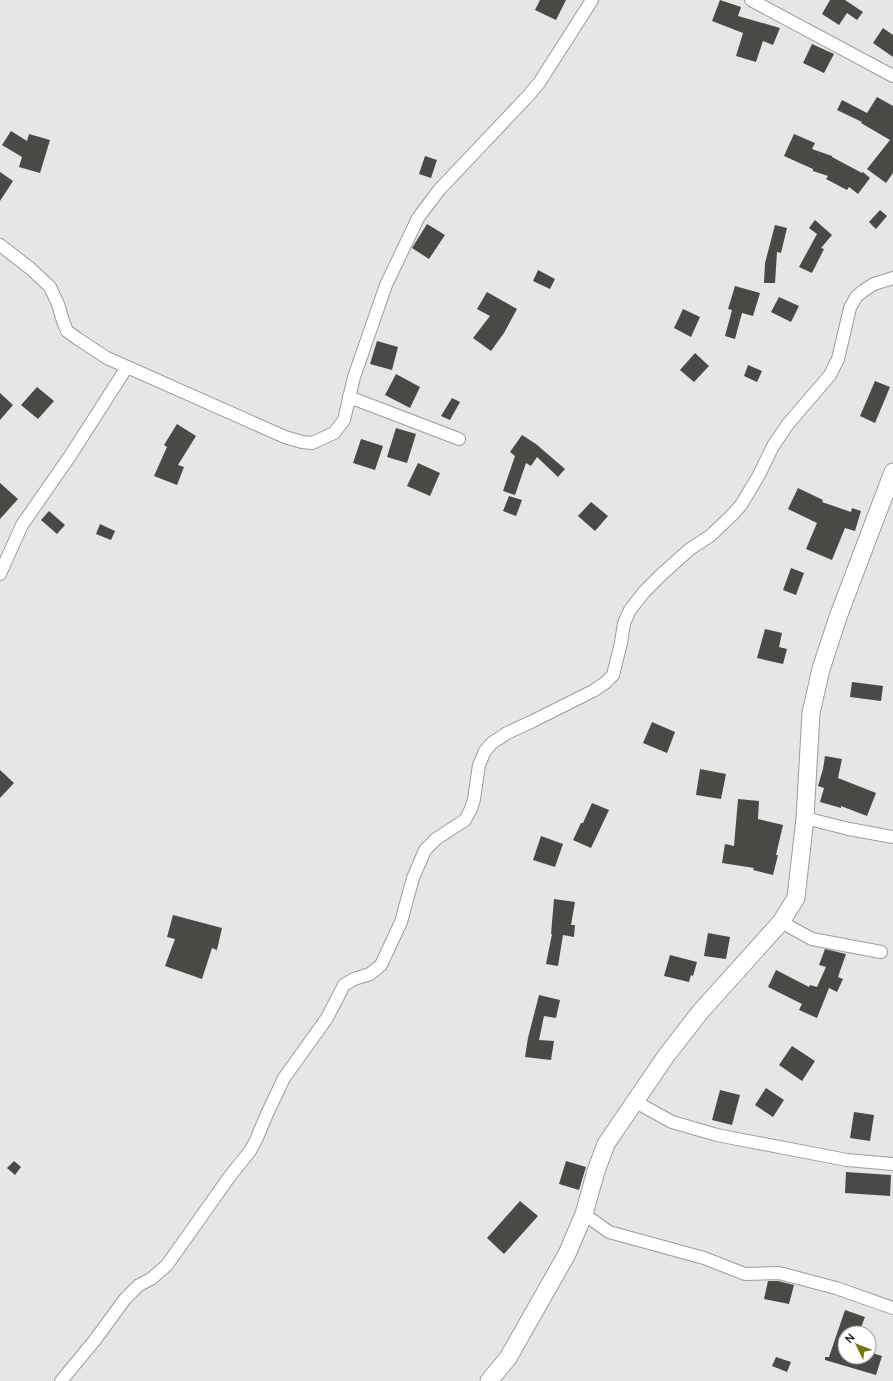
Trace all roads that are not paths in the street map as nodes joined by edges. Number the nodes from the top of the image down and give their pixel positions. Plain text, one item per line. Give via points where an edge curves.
1 (592, 0) edge
2 (751, 0) edge
3 (893, 76) edge
4 (0, 245) edge
5 (893, 278) edge
6 (127, 367) junction
7 (349, 397) junction
8 (459, 439) dead end
9 (893, 472) edge
10 (0, 574) edge
11 (805, 818) junction
12 (893, 837) edge
13 (780, 922) junction
14 (881, 952) dead end
15 (634, 1102) junction
16 (893, 1164) edge
17 (584, 1214) junction
18 (893, 1308) edge
19 (61, 1381) edge
20 (489, 1381) edge

1 - 7 street via 531,92 440,190 418,218 386,285
2 - 3 street
4 - 6 street via 31,268 50,287 67,331 107,358
5 - 19 street via 874,284 856,296 850,308 838,359 830,375 788,424 741,505 710,536 690,549 662,574 630,610 624,623 613,675 593,691 507,733 484,751 479,765 472,809 465,820 436,839 425,850 413,878 401,922 381,965 370,974 344,985 328,1018 284,1078 250,1151 167,1265 151,1279 139,1285 125,1299
6 - 7 street via 285,437 302,442 312,443 334,432 344,420
6 - 10 street via 22,525
7 - 8 street
9 - 11 street via 821,669 812,714
11 - 12 street
11 - 13 street via 796,898
13 - 14 street via 812,939
13 - 15 street via 701,1011
15 - 16 street via 672,1122 717,1135 847,1160
15 - 17 street via 606,1144
17 - 18 street via 609,1232 704,1258 745,1274 779,1273 836,1288
17 - 20 street via 567,1254 508,1358

